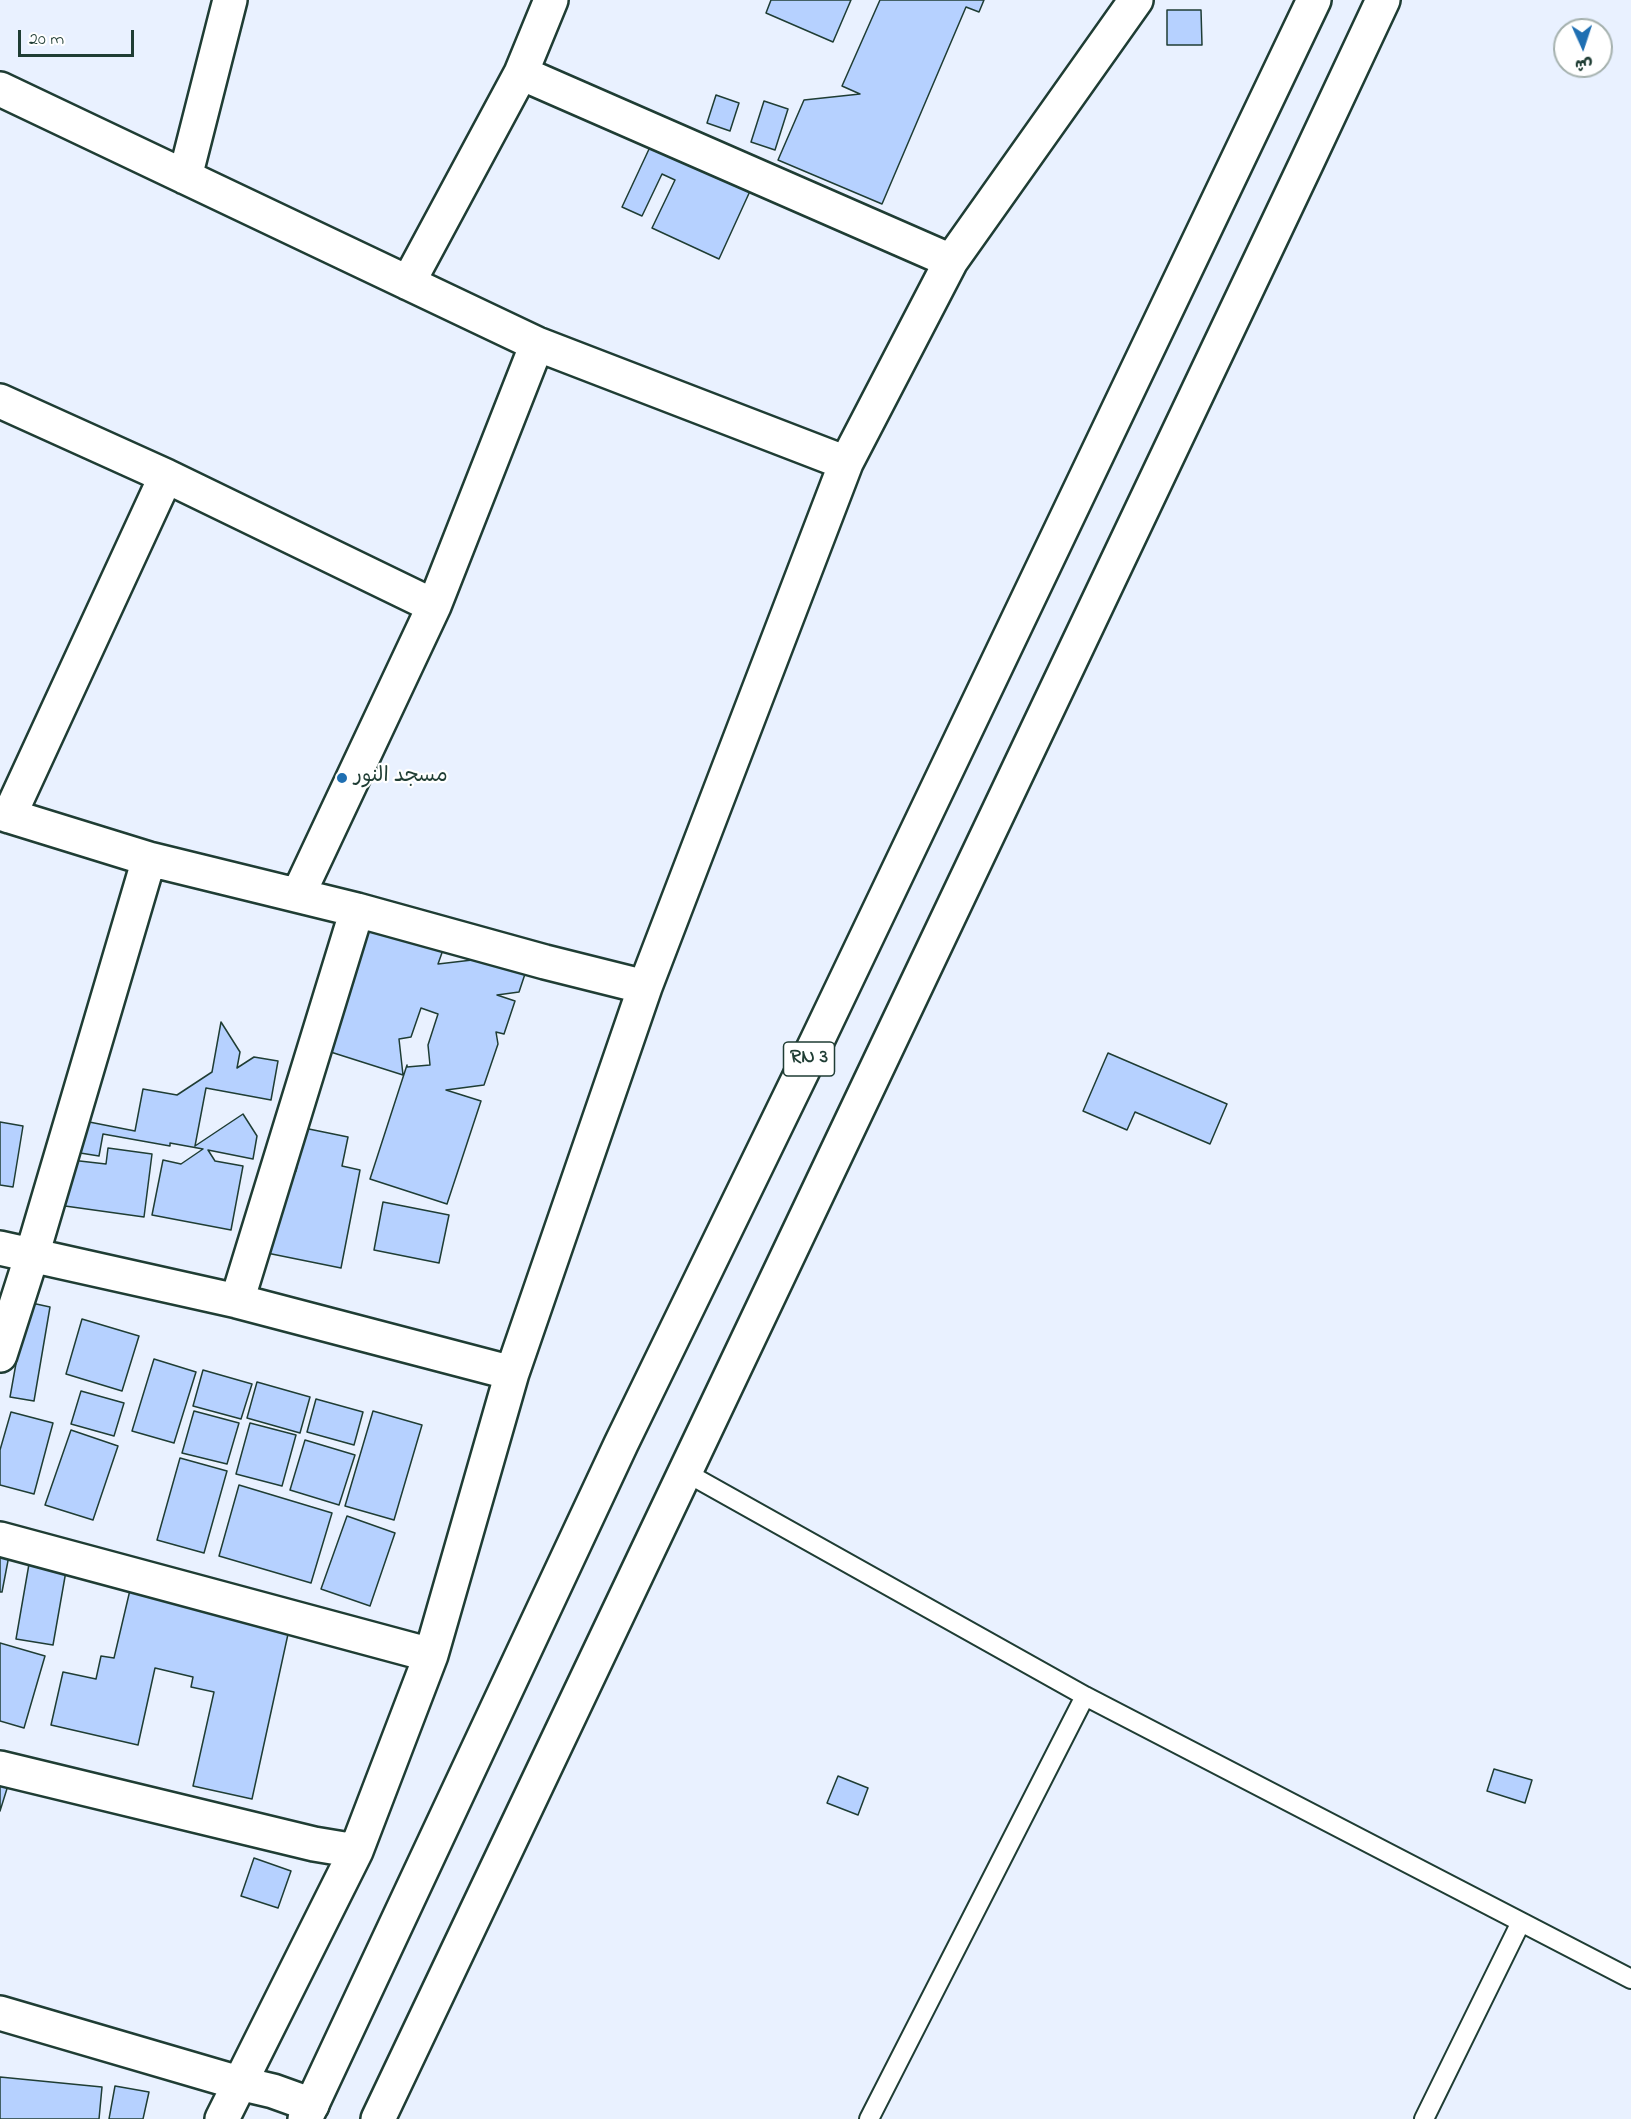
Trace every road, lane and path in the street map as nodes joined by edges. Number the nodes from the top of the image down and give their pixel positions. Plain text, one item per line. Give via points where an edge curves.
1 (230, 0) edge
2 (551, 0) edge
3 (1136, 0) edge
4 (1314, 0) edge
5 (1383, 0) edge
6 (521, 73) junction
7 (0, 89) edge
8 (185, 177) junction
9 (951, 261) junction
10 (408, 283) junction
11 (537, 344) junction
12 (0, 401) edge
13 (846, 463) junction
14 (166, 476) junction
15 (434, 606) junction
16 (4, 815) edge
17 (149, 859) junction
18 (298, 895) junction
19 (357, 910) junction
20 (645, 987) junction
21 (0, 1248) edge
22 (32, 1255) junction
23 (237, 1301) junction
24 (0, 1355) edge
25 (512, 1373) junction
26 (685, 1472) junction
27 (0, 1539) edge
28 (431, 1655) junction
29 (1085, 1696) junction
30 (0, 1768) edge
31 (356, 1851) junction
32 (1521, 1922) junction
33 (1631, 1979) edge
34 (0, 2013) edge
35 (239, 2084) junction
36 (308, 2112) edge
37 (222, 2119) edge
38 (378, 2119) edge
39 (869, 2119) edge
40 (1424, 2119) edge

1 - 8 main road
2 - 6 main road
3 - 9 main road
4 - 36 main road, RN 3 via 621,1444
5 - 26 main road
6 - 9 main road
6 - 10 main road
7 - 8 main road
8 - 10 main road
9 - 13 main road
10 - 11 main road
11 - 13 main road
11 - 15 main road
12 - 14 main road
13 - 20 main road
14 - 15 main road
14 - 16 main road
15 - 18 main road
16 - 17 main road
17 - 18 main road
17 - 22 main road
18 - 19 main road
19 - 20 main road
19 - 23 main road
20 - 25 main road
21 - 22 main road
22 - 23 main road
22 - 24 main road
23 - 25 main road
25 - 28 main road
26 - 29 lane
26 - 38 main road
27 - 28 main road
28 - 31 main road
29 - 32 lane
29 - 39 lane
30 - 31 main road
31 - 35 main road
32 - 33 lane
32 - 40 lane
34 - 35 main road
35 - 36 main road via 273,2091
35 - 37 main road

